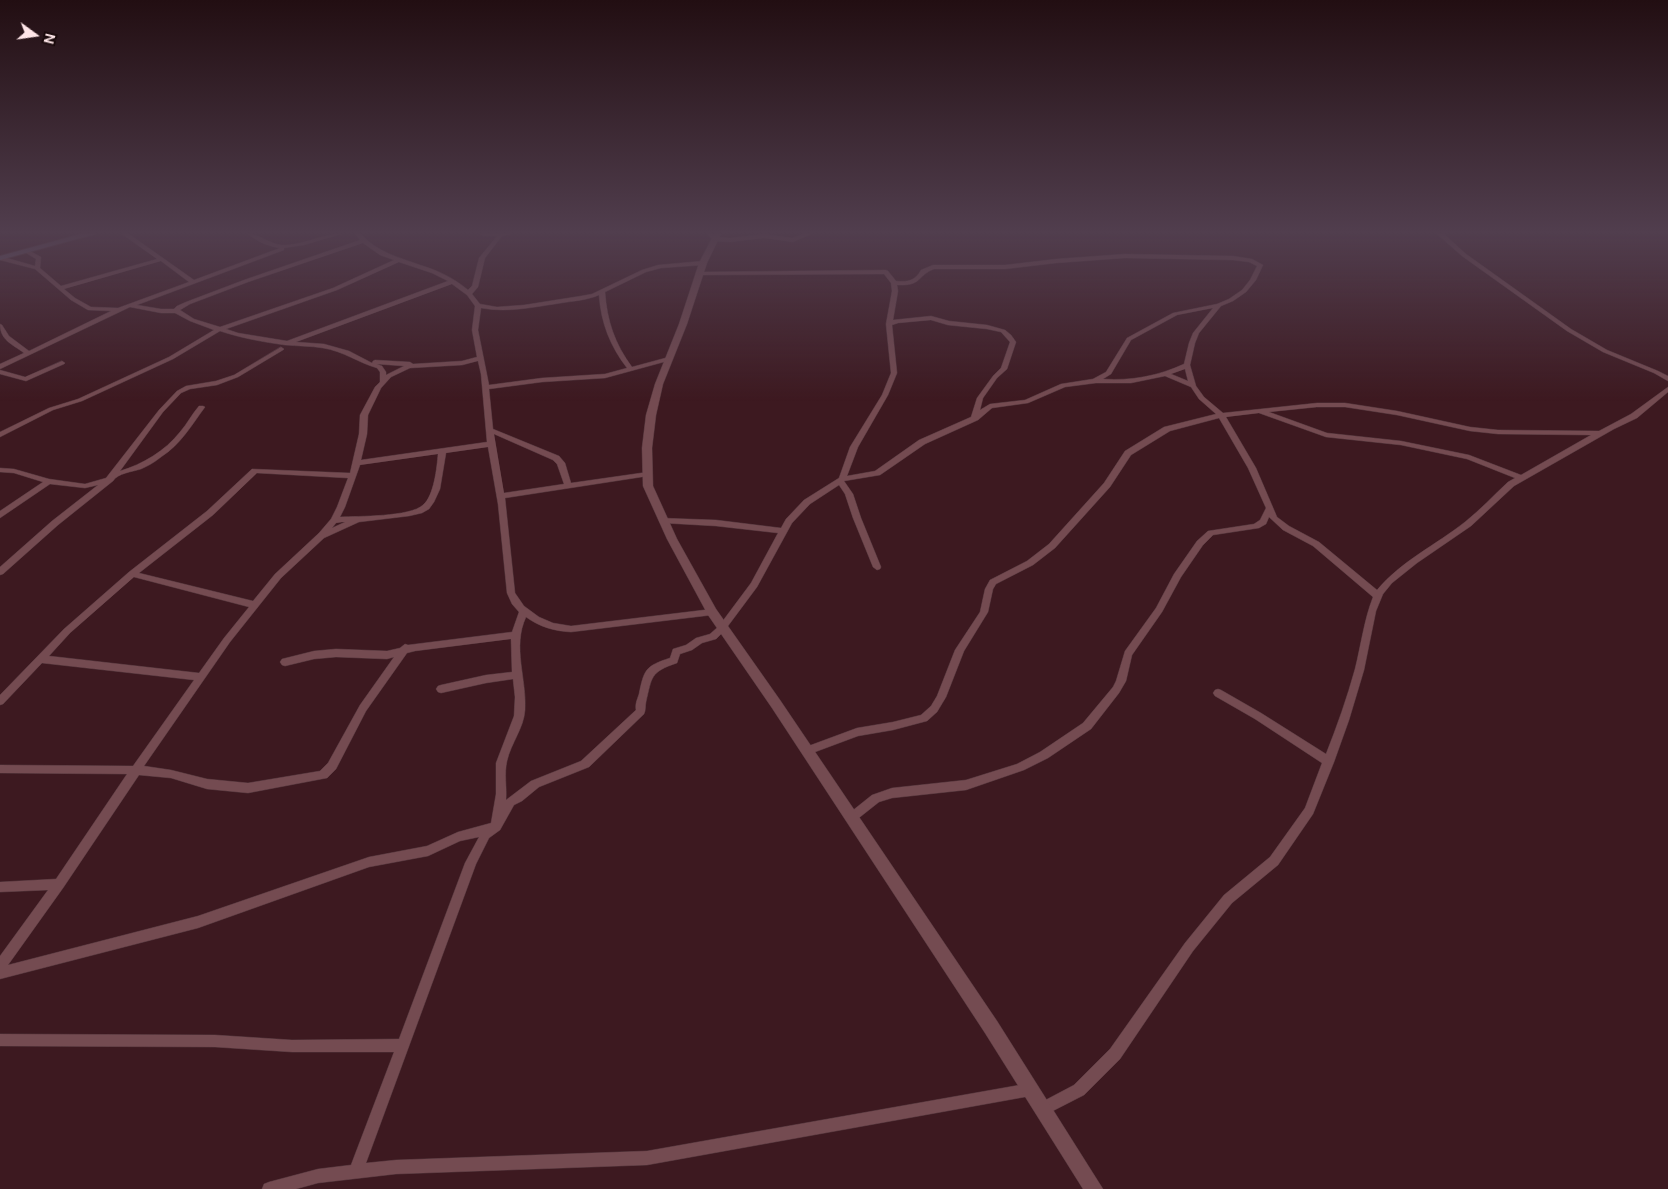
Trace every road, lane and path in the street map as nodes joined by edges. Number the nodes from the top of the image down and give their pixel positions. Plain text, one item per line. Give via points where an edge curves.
1 (62, 289) edge
2 (172, 289) edge
3 (224, 289) edge
4 (332, 289) edge
5 (432, 289) edge
6 (464, 289) edge
7 (473, 289) edge
8 (605, 289) edge
9 (694, 289) edge
10 (894, 289) edge
11 (1245, 289) edge
12 (1513, 289) edge
13 (602, 291) junction
14 (469, 293) junction
15 (1219, 305) junction
16 (127, 306) junction
17 (478, 306) junction
18 (90, 309) junction
19 (120, 309) junction
20 (497, 309) junction
21 (176, 311) junction
22 (478, 318) junction
23 (889, 321) junction
24 (87, 324) junction
25 (0, 326) edge
26 (218, 330) junction
27 (297, 344) joint
28 (283, 346) junction
29 (28, 353) junction
30 (481, 358) junction
31 (669, 359) junction
32 (363, 360) junction
33 (62, 363) dead end
34 (414, 365) junction
35 (1188, 365) junction
36 (0, 367) edge
37 (630, 368) junction
38 (0, 372) edge
39 (1168, 375) junction
40 (1668, 379) edge
41 (1095, 381) junction
42 (383, 382) junction
43 (989, 385) junction
44 (1194, 386) junction
45 (485, 388) junction
46 (1668, 389) edge
47 (993, 399) junction
48 (201, 407) dead end
49 (1260, 411) junction
50 (1221, 415) junction
51 (975, 417) junction
52 (490, 430) junction
53 (1600, 433) junction
54 (0, 435) edge
55 (491, 444) junction
56 (442, 452) junction
57 (356, 463) junction
58 (0, 470) edge
59 (648, 474) junction
60 (352, 476) junction
61 (111, 477) junction
62 (1521, 478) junction
63 (841, 480) junction
64 (49, 481) junction
65 (85, 486) junction
66 (568, 486) junction
67 (93, 492) junction
68 (500, 496) junction
69 (1269, 509) junction
70 (0, 515) edge
71 (360, 519) junction
72 (334, 520) junction
73 (663, 520) junction
74 (783, 531) junction
75 (322, 535) junction
76 (877, 567) dead end
77 (0, 572) edge
78 (132, 574) junction
79 (1378, 596) junction
80 (255, 605) junction
81 (524, 611) junction
82 (712, 612) junction
83 (722, 628) junction
84 (516, 635) junction
85 (391, 658) junction
86 (40, 659) junction
87 (285, 662) dead end
88 (516, 675) junction
89 (200, 678) junction
90 (441, 689) dead end
91 (1218, 693) dead end
92 (0, 701) edge
93 (807, 751) junction
94 (1329, 762) junction
95 (0, 769) edge
96 (137, 770) junction
97 (851, 818) junction
98 (496, 827) junction
99 (59, 884) junction
100 (0, 887) edge
101 (0, 966) edge
102 (0, 973) edge
103 (0, 1040) edge
104 (403, 1045) junction
105 (1031, 1090) junction
106 (1044, 1109) junction
107 (356, 1171) junction
108 (269, 1189) edge
109 (1094, 1189) edge

1 - 18 street
2 - 16 street
3 - 21 street
4 - 26 street
5 - 28 street
6 - 14 street
7 - 14 street
8 - 13 street
9 - 31 street
10 - 23 street
11 - 15 street
12 - 40 street via 1605,351
13 - 20 street via 536,306
13 - 37 street via 603,314 609,335
14 - 17 street
15 - 35 street via 1196,333
15 - 41 street via 1175,314 1129,339 1108,372
16 - 19 street
16 - 21 street
17 - 20 street
17 - 22 street
18 - 19 street
18 - 24 street
19 - 24 street
20 - 22 street
21 - 26 street
22 - 30 street via 475,330
23 - 43 street via 931,318 1003,331 1012,339 1012,346 1002,372
23 - 63 street via 894,363 892,380 858,438
24 - 29 street
25 - 29 street via 6,337
26 - 28 street
26 - 54 street via 171,358
27 - 28 street
27 - 32 street via 347,352
28 - 61 street via 236,376 218,383 183,389 161,410
29 - 36 street
30 - 34 street via 462,363
30 - 45 street
31 - 37 street
31 - 59 street via 651,414
32 - 34 street
32 - 42 street via 382,369
33 - 38 street via 26,379
34 - 42 street via 395,371
35 - 39 street
35 - 44 street
37 - 45 street via 605,376
39 - 41 street via 1127,382
39 - 44 street
41 - 47 street via 1063,385 1026,402
42 - 57 street via 364,415
43 - 47 street
43 - 51 street via 977,402
44 - 50 street via 1201,398
45 - 52 street
46 - 53 street via 1634,416
47 - 51 street
48 - 61 street via 181,437 132,469
49 - 50 street
49 - 53 street via 1345,404 1470,429
49 - 62 street via 1326,434 1469,457
50 - 69 street via 1252,468
50 - 93 street via 1167,429 1128,453 1107,485 1052,546 993,582 984,612 960,650 941,697 924,718 858,732
51 - 63 street via 922,442 877,473
52 - 55 street
52 - 66 street via 556,458 561,463
53 - 62 street
55 - 56 street
55 - 68 street
56 - 57 street
56 - 71 street via 441,470 424,509
57 - 60 street
58 - 64 street
59 - 66 street
59 - 73 street via 648,486
60 - 72 street
60 - 78 street via 255,471 210,513
61 - 65 street
61 - 67 street
62 - 79 street via 1468,524 1396,575
63 - 74 street via 807,502
63 - 76 street
64 - 65 street
64 - 70 street
65 - 67 street
66 - 68 street
67 - 77 street
68 - 81 street via 511,594
69 - 79 street via 1278,523 1316,544
69 - 97 street via 1263,522 1256,526 1211,533 1200,543 1128,654 1116,690 1087,726 1044,755 1012,771 966,785 892,793 876,798
71 - 72 street
71 - 75 street
72 - 75 street
73 - 74 street
73 - 82 street
74 - 83 street via 754,585
75 - 80 street via 294,560
78 - 80 street
78 - 86 street
79 - 94 street via 1359,670
80 - 89 street
81 - 82 street via 548,626 571,629
81 - 84 street via 518,621
82 - 83 street
83 - 93 street
83 - 98 street via 713,637 676,652 674,660 651,673 640,704 641,711 625,728 585,764 535,784 510,802
84 - 85 street via 405,648
84 - 88 street
85 - 87 street via 336,653
85 - 96 street via 332,766 323,775 248,788 207,784 171,774
86 - 89 street
86 - 92 street
88 - 90 street via 486,678
88 - 98 street via 520,710 502,758
89 - 96 street
91 - 94 street
93 - 97 street
94 - 106 street via 1309,811 1274,861 1228,899 1172,970 1115,1054 1079,1090
95 - 96 street
96 - 99 street
97 - 105 street
98 - 102 street via 458,837 428,850 369,862 198,922
98 - 104 street via 485,835 471,863
99 - 100 street
99 - 101 street
103 - 104 street
104 - 107 street
105 - 106 street
105 - 107 street via 646,1158
106 - 109 street
107 - 108 street via 318,1176

